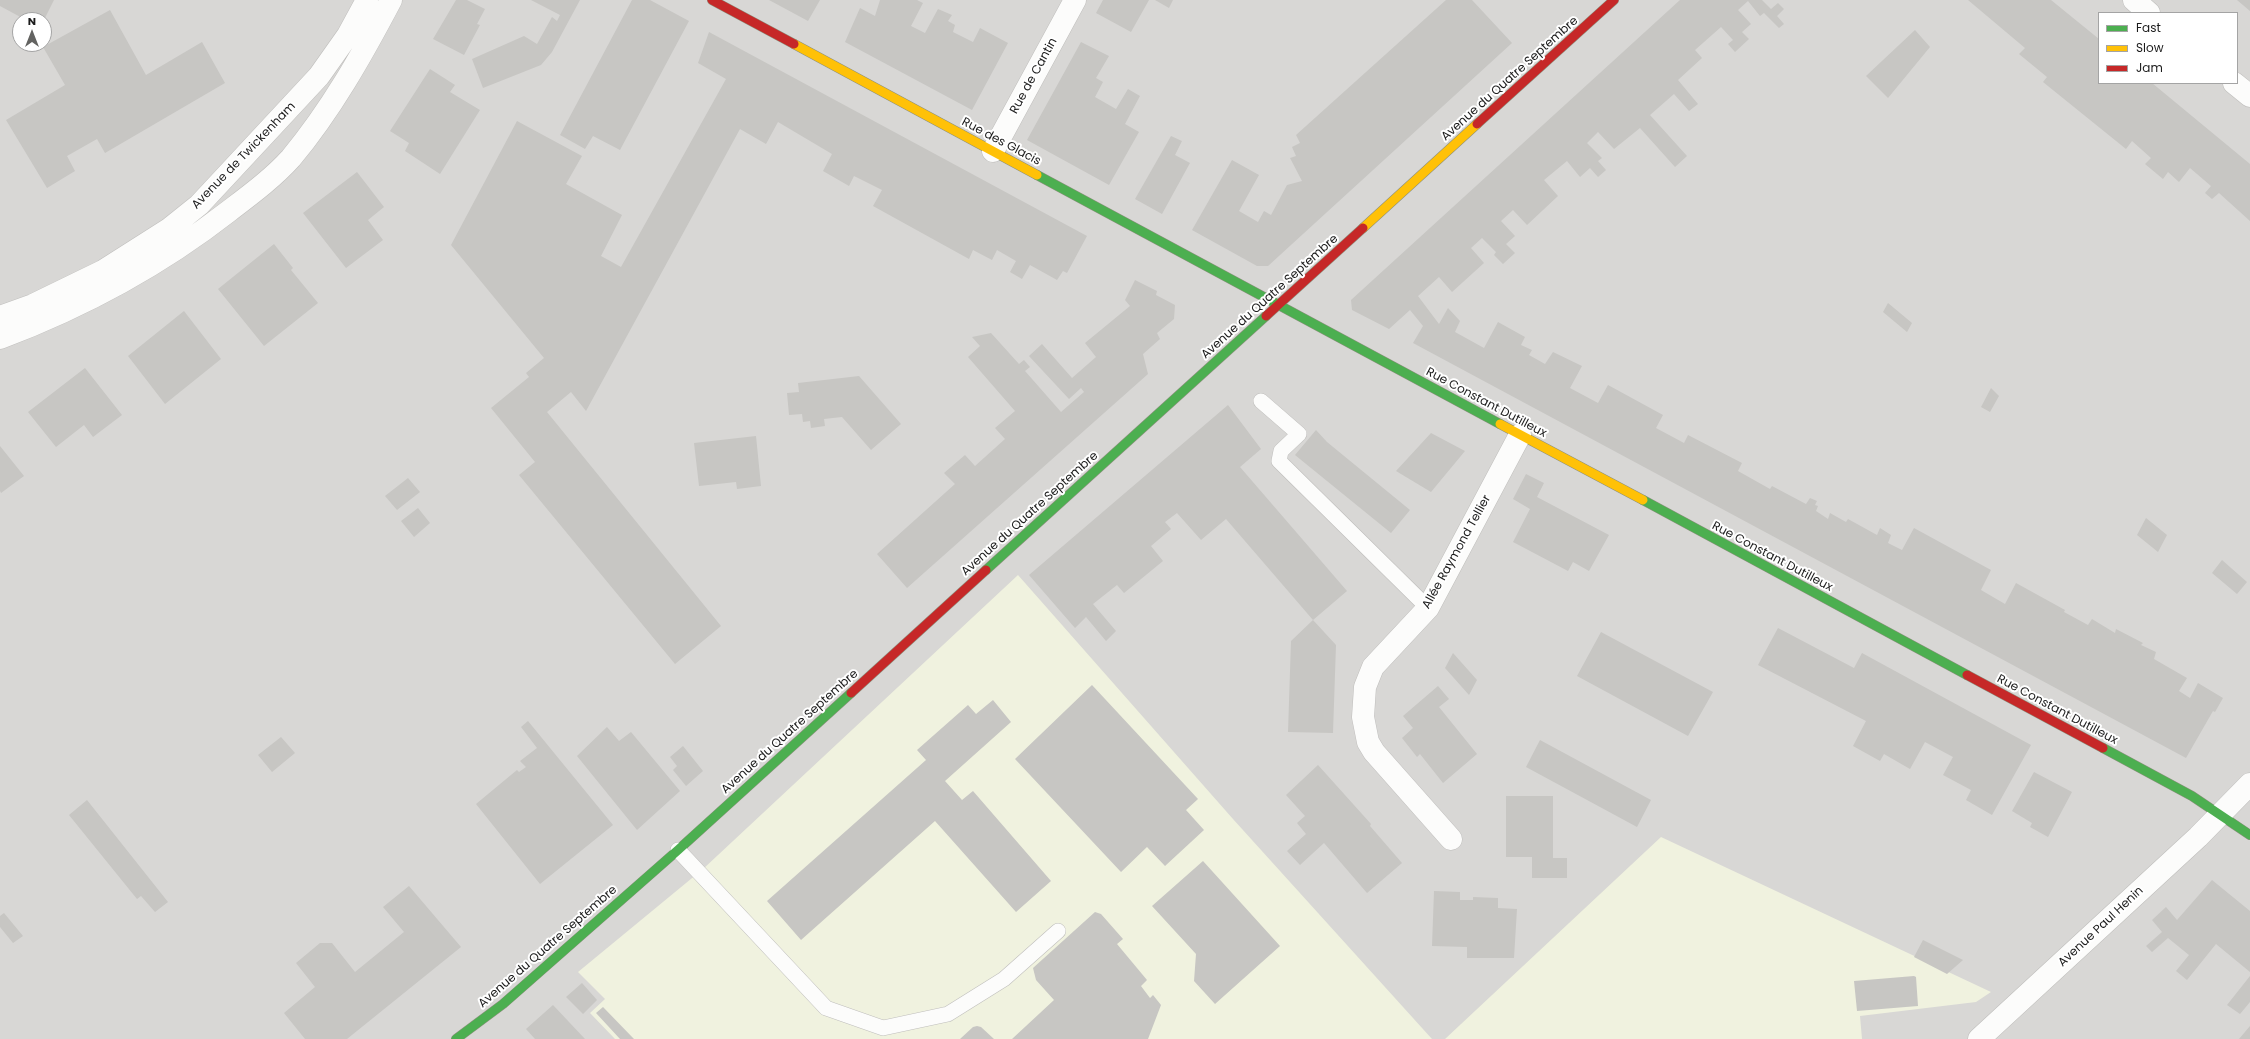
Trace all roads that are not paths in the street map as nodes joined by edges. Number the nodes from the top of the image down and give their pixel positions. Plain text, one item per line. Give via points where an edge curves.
1 (367, 0) edge
2 (391, 0) edge
3 (712, 0) edge
4 (1075, 0) edge
5 (1614, 0) edge
6 (2134, 0) edge
7 (2149, 12) edge
8 (2235, 84) edge
9 (2250, 96) edge
10 (993, 151) junction
11 (1279, 305) junction
12 (0, 317) edge
13 (0, 338) edge
14 (1261, 401) dead end
15 (1520, 435) junction
16 (1428, 608) junction
17 (2250, 784) edge
18 (2222, 815) junction
19 (2250, 835) edge
20 (1451, 839) dead end
21 (678, 850) junction
22 (1058, 931) dead end
23 (456, 1039) edge
24 (1979, 1039) edge

1 - 12 street, Avenue de Twickenham via 348,35 319,76 199,205 169,229 102,271 39,302
2 - 13 street, Avenue de Twickenham via 370,41 324,113 290,159 268,179 206,229 130,277 58,314
3 - 10 street, Rue des Glacis
4 - 10 street, Rue de Cantin
5 - 11 street, Avenue du Quatre Septembre
6 - 7 street
8 - 9 street
10 - 11 street, Rue des Glacis
11 - 15 street, Rue Constant Dutilleux
11 - 21 street, Avenue du Quatre Septembre
14 - 16 lane via 1299,434 1281,451 1279,461
15 - 16 street, Allée Raymond Tellier
15 - 18 street, Rue Constant Dutilleux
16 - 20 street, Allée Raymond Tellier via 1373,667 1364,687 1363,717 1366,736 1374,752
17 - 18 street, Avenue Paul Henin
18 - 19 street, Rue Constant Dutilleux
18 - 24 street, Avenue Paul Henin
21 - 22 lane via 826,1008 883,1028 948,1014 1004,980
21 - 23 street, Avenue du Quatre Septembre via 504,1004

